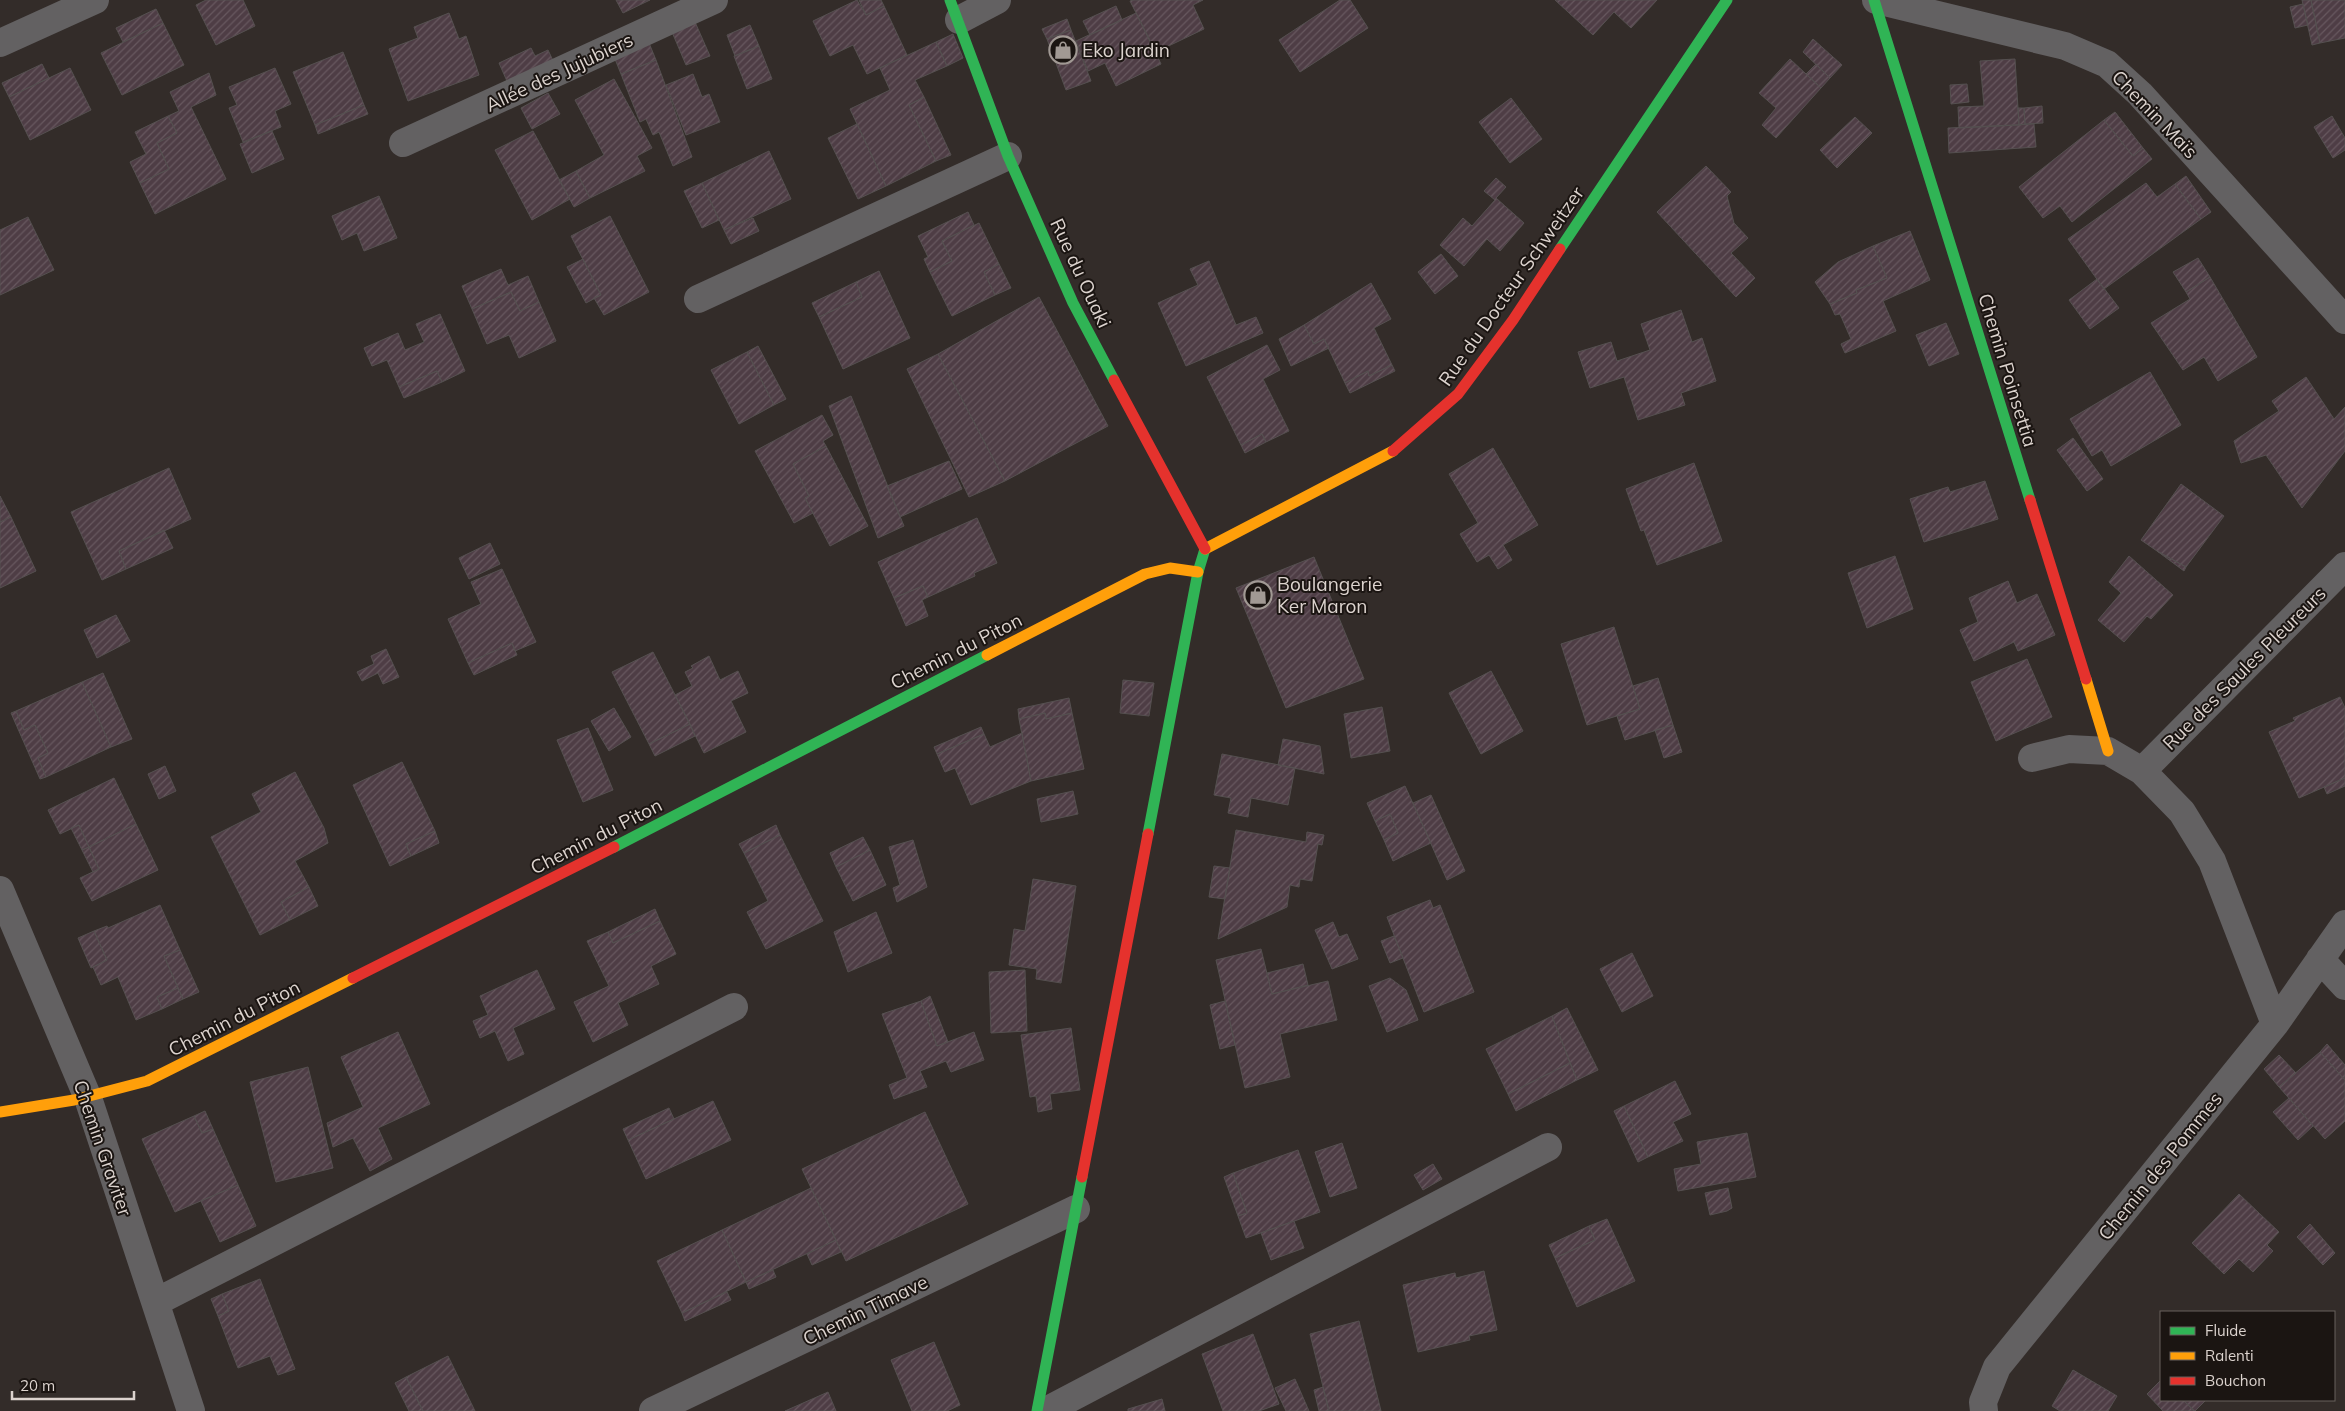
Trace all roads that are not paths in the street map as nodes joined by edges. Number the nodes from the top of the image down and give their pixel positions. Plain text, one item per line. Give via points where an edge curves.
1 (95, 0) edge
2 (714, 0) edge
3 (997, 0) edge
4 (1726, 0) edge
5 (1875, 0) edge
6 (954, 10) edge
7 (0, 43) edge
8 (404, 143) dead end
9 (1008, 156) junction
10 (698, 299) dead end
11 (2345, 320) edge
12 (1205, 549) junction
13 (2345, 566) edge
14 (1198, 572) junction
15 (2108, 751) junction
16 (2032, 758) dead end
17 (2142, 771) junction
18 (0, 890) edge
19 (2345, 924) edge
20 (10, 937) edge
21 (2320, 959) junction
22 (2345, 986) edge
23 (734, 1007) dead end
24 (2275, 1024) junction
25 (88, 1098) junction
26 (0, 1112) edge
27 (1548, 1148) dead end
28 (1076, 1209) junction
29 (156, 1302) junction
30 (191, 1411) edge
31 (653, 1411) edge
32 (1036, 1411) edge
33 (1046, 1411) edge
34 (1984, 1411) edge

1 - 7 street
2 - 8 street, Allée des Jujubiers
3 - 6 street
4 - 12 street, Rue du Docteur Schweitzer via 1513,320 1458,394 1397,450
5 - 11 street, Chemin Maïs via 2065,46 2107,64 2140,94
5 - 15 street, Chemin Poinsettia
6 - 9 street, Rue du Ouaki
9 - 10 street
9 - 12 street, Rue du Ouaki via 1073,303
12 - 14 street
13 - 17 street, Rue des Saules Pleureurs
14 - 25 street, Chemin du Piton via 1170,568 1145,574 560,875 147,1081
14 - 28 street
15 - 16 street via 2069,749
15 - 17 street
17 - 24 street via 2182,812 2212,861
18 - 20 street, Chemin Graviter
19 - 21 street, Chemin des Pommes
20 - 25 street, Chemin Graviter
21 - 22 street
21 - 24 street, Chemin des Pommes
23 - 29 street
24 - 34 street, Chemin des Pommes via 1997,1367 1983,1402
25 - 26 street, Chemin du Piton
25 - 29 street, Chemin Graviter
27 - 33 street
28 - 31 street, Chemin Timave
28 - 32 street
29 - 30 street, Chemin Graviter

